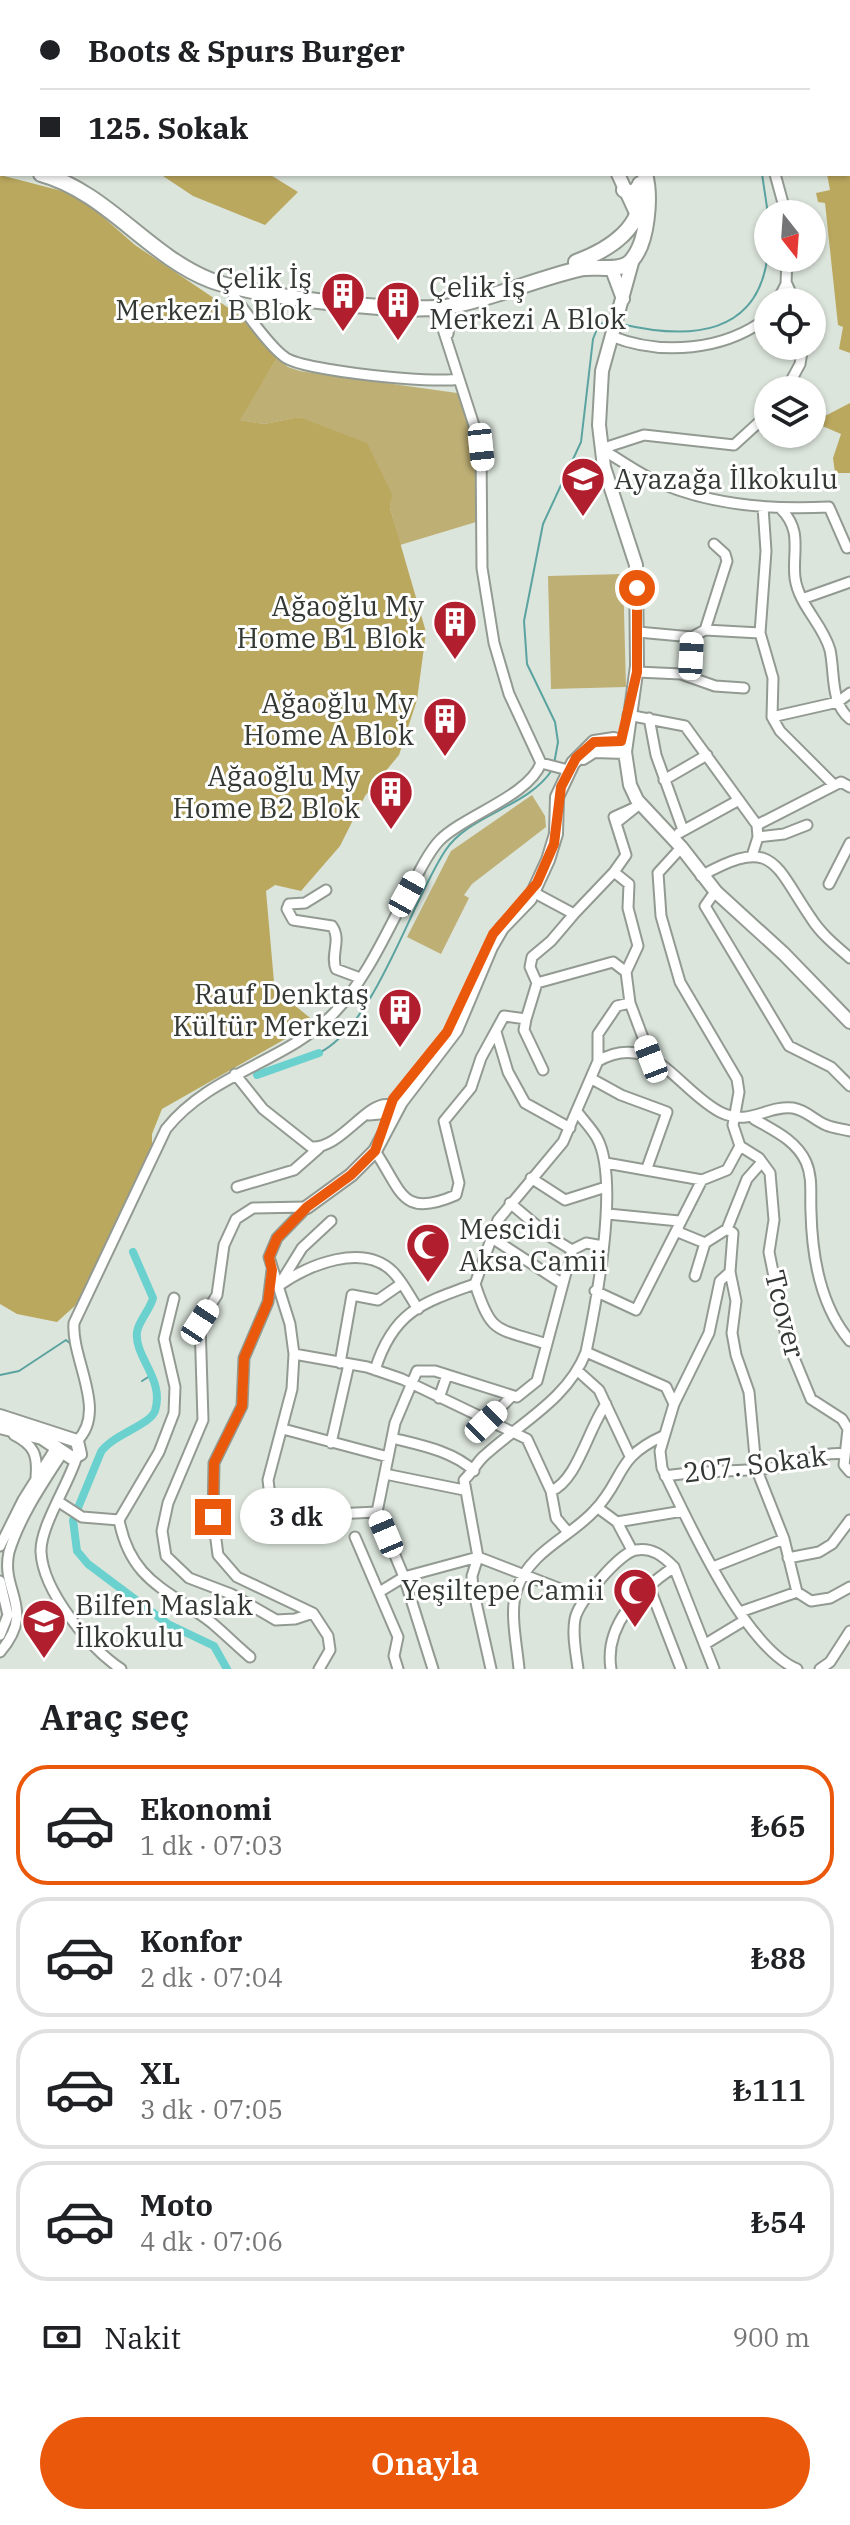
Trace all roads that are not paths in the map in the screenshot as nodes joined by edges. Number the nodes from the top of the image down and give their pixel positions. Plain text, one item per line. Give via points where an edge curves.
1 (46, 176) edge
2 (65, 176) edge
3 (619, 176) edge
4 (776, 176) edge
5 (641, 178) edge
6 (624, 190) junction
7 (782, 200) edge
8 (640, 218) junction
9 (626, 232) junction
10 (611, 246) junction
11 (633, 259) junction
12 (611, 267) junction
13 (786, 272) edge
14 (528, 282) junction
15 (786, 282) junction
16 (227, 286) junction
17 (783, 288) edge
18 (789, 288) edge
19 (477, 298) junction
20 (623, 299) junction
21 (428, 306) junction
22 (451, 306) junction
23 (754, 325) edge
24 (613, 332) junction
25 (450, 349) junction
26 (459, 379) junction
27 (754, 427) edge
28 (601, 449) junction
29 (763, 507) junction
30 (781, 509) junction
31 (714, 544) dead end
32 (847, 548) dead end
33 (850, 582) edge
34 (802, 599) junction
35 (705, 630) junction
36 (638, 632) junction
37 (760, 633) junction
38 (692, 637) junction
39 (637, 672) junction
40 (690, 676) junction
41 (744, 688) dead end
42 (850, 693) edge
43 (838, 702) junction
44 (628, 716) junction
45 (772, 717) junction
46 (649, 718) junction
47 (850, 719) edge
48 (623, 747) junction
49 (707, 755) junction
50 (541, 763) junction
51 (568, 770) junction
52 (664, 780) junction
53 (834, 785) junction
54 (850, 787) edge
55 (739, 800) junction
56 (638, 806) junction
57 (557, 818) junction
58 (757, 825) junction
59 (807, 825) dead end
60 (758, 837) junction
61 (679, 841) junction
62 (850, 843) edge
63 (752, 856) junction
64 (614, 872) junction
65 (698, 878) junction
66 (829, 884) dead end
67 (326, 890) dead end
68 (533, 892) junction
69 (714, 894) junction
70 (574, 914) junction
71 (850, 958) edge
72 (626, 972) junction
73 (360, 978) junction
74 (537, 983) junction
75 (630, 1003) junction
76 (526, 1019) junction
77 (847, 1019) edge
78 (496, 1030) junction
79 (651, 1059) junction
80 (598, 1061) junction
81 (543, 1070) dead end
82 (235, 1074) junction
83 (592, 1079) junction
84 (850, 1086) edge
85 (394, 1107) junction
86 (578, 1113) junction
87 (734, 1116) junction
88 (754, 1119) junction
89 (570, 1128) junction
90 (850, 1131) edge
91 (740, 1146) junction
92 (319, 1148) junction
93 (375, 1151) junction
94 (762, 1162) junction
95 (606, 1163) junction
96 (647, 1168) junction
97 (531, 1178) junction
98 (702, 1180) junction
99 (237, 1187) dead end
100 (606, 1187) junction
101 (510, 1203) junction
102 (307, 1207) junction
103 (608, 1214) junction
104 (331, 1221) dead end
105 (679, 1221) junction
106 (727, 1229) junction
107 (492, 1238) junction
108 (705, 1243) junction
109 (603, 1246) junction
110 (572, 1250) junction
111 (272, 1270) junction
112 (730, 1272) junction
113 (695, 1276) dead end
114 (401, 1284) junction
115 (475, 1284) junction
116 (563, 1284) junction
117 (280, 1285) junction
118 (595, 1291) junction
119 (174, 1298) dead end
120 (418, 1309) junction
121 (850, 1341) edge
122 (546, 1344) junction
123 (586, 1352) junction
124 (294, 1354) junction
125 (344, 1363) junction
126 (375, 1370) junction
127 (432, 1371) junction
128 (579, 1372) junction
129 (447, 1375) junction
130 (412, 1384) junction
131 (424, 1390) junction
132 (512, 1396) junction
133 (439, 1398) junction
134 (606, 1404) junction
135 (674, 1404) junction
136 (0, 1416) edge
137 (486, 1422) junction
138 (0, 1427) edge
139 (849, 1428) edge
140 (283, 1429) junction
141 (512, 1434) junction
142 (663, 1436) junction
143 (392, 1438) junction
144 (331, 1443) junction
145 (65, 1444) junction
146 (845, 1454) junction
147 (630, 1456) junction
148 (388, 1457) junction
149 (76, 1459) joint
150 (756, 1468) junction
151 (474, 1471) junction
152 (850, 1472) edge
153 (385, 1474) junction
154 (665, 1476) junction
155 (36, 1481) junction
156 (464, 1490) junction
157 (551, 1491) junction
158 (59, 1502) junction
159 (598, 1508) junction
160 (683, 1511) junction
161 (377, 1512) junction
162 (119, 1520) junction
163 (850, 1520) edge
164 (617, 1522) junction
165 (4, 1529) edge
166 (567, 1531) junction
167 (355, 1537) dead end
168 (784, 1539) junction
169 (0, 1546) edge
170 (632, 1550) junction
171 (478, 1557) junction
172 (788, 1558) junction
173 (674, 1567) junction
174 (713, 1567) junction
175 (524, 1573) junction
176 (404, 1577) junction
177 (0, 1581) edge
178 (649, 1586) junction
179 (850, 1587) edge
180 (381, 1591) junction
181 (797, 1592) junction
182 (584, 1598) junction
183 (313, 1613) junction
184 (743, 1616) junction
185 (0, 1635) edge
186 (849, 1636) edge
187 (707, 1643) junction
188 (0, 1652) edge
189 (250, 1657) dead end
190 (121, 1669) edge
191 (319, 1669) edge
192 (398, 1669) edge
193 (433, 1669) edge
194 (491, 1669) edge
195 (519, 1669) edge
196 (578, 1669) edge
197 (611, 1669) edge
198 (681, 1669) edge
199 (714, 1669) edge
200 (797, 1669) edge
201 (820, 1669) edge

1 - 16 main road via 86,193 192,271
2 - 21 main road via 210,273
3 - 6 street
4 - 7 street
5 - 6 main road via 633,194
5 - 8 main road via 650,202
6 - 8 street
6 - 9 street
8 - 9 main road
8 - 11 main road
9 - 10 main road
10 - 12 main road via 606,257
10 - 14 main road
11 - 12 main road
11 - 20 street
12 - 14 main road via 592,266
12 - 20 street
13 - 15 street
14 - 19 main road
15 - 17 street
15 - 18 street
16 - 21 main road
16 - 26 street via 278,350 294,361 404,379
19 - 21 main road
19 - 22 main road
20 - 24 street
21 - 22 main road
21 - 25 street
22 - 25 street
23 - 24 street via 717,341 663,350
24 - 28 street via 600,384
25 - 26 street
26 - 50 street via 481,447 482,568 494,643 509,694
27 - 28 street via 734,445 644,435
28 - 29 street via 662,484
28 - 36 street via 634,556
29 - 30 street
29 - 37 street via 766,551
30 - 32 street via 829,507
30 - 34 street via 798,541 795,576
31 - 35 street via 727,561
33 - 34 street
34 - 43 street via 826,640
35 - 37 street
35 - 38 street
36 - 38 street
36 - 39 street
37 - 45 street via 773,678
38 - 40 street
39 - 40 street
39 - 44 street
40 - 41 street via 715,686
42 - 43 street
43 - 45 street
43 - 47 street
44 - 46 street
44 - 48 street
45 - 53 street
46 - 49 street via 685,726
46 - 52 street
48 - 51 street via 594,742
48 - 56 street
48 - 57 street via 585,756 569,779
49 - 52 street
49 - 55 street
50 - 51 street
50 - 73 street via 529,780 441,839
51 - 57 street via 557,797
52 - 61 street
53 - 54 street via 845,781
53 - 58 street
55 - 58 street
55 - 61 street
56 - 61 street
56 - 64 street via 616,823 626,855
57 - 68 street via 552,851
58 - 60 street
59 - 60 street
60 - 63 street
61 - 65 street
61 - 87 street via 658,873 661,916 686,996 737,1079
62 - 66 street
63 - 65 street
63 - 71 street via 779,866 820,932
64 - 70 street
64 - 72 street via 629,884 628,908 638,946
65 - 69 street
67 - 73 street via 305,903 289,904 289,913 293,920 332,926 336,969
68 - 70 street
68 - 85 street via 495,939 456,1030
69 - 77 street
69 - 84 street via 705,906 708,915 789,1046 831,1067
70 - 74 street via 532,957
72 - 74 street via 613,962
72 - 75 street
73 - 82 street via 321,1026
74 - 76 street
75 - 79 street
75 - 80 street via 617,1006 598,1034
76 - 78 street via 504,1016
76 - 81 street via 524,1030
78 - 89 street via 508,1072 525,1103
78 - 93 street via 471,1088 444,1121 459,1183 456,1195 439,1202 405,1200
79 - 80 street via 623,1051
79 - 87 street via 721,1112
80 - 83 street
82 - 92 street via 263,1109
82 - 145 street via 166,1129 76,1316 73,1335 88,1404 84,1432
83 - 86 street
83 - 96 street via 667,1112
85 - 92 street via 369,1115
85 - 93 street
86 - 89 street
86 - 95 street via 597,1138
87 - 88 street
87 - 91 street
88 - 90 street via 797,1108 825,1125
88 - 121 street via 783,1135 806,1163 813,1240 828,1309
89 - 97 street
91 - 94 street
91 - 98 street via 727,1170
92 - 99 street via 294,1170
93 - 102 street
94 - 106 street via 747,1179
94 - 139 street, Tcover via 773,1189 769,1252 787,1341 811,1399
95 - 96 street
95 - 100 street
96 - 98 street
97 - 100 street via 565,1200
97 - 101 street
98 - 105 street
100 - 103 street
101 - 107 street
101 - 110 street
102 - 111 street via 277,1238 269,1257
102 - 183 street via 253,1208 236,1219 224,1245 217,1295 200,1322 203,1420 168,1503 162,1531 166,1556 189,1578 276,1620
103 - 105 street
103 - 109 street
104 - 117 street via 302,1248
105 - 108 street via 678,1232
105 - 118 street via 636,1310
106 - 108 street
106 - 112 street via 733,1233
107 - 115 street
107 - 116 street
108 - 113 street
109 - 110 street via 586,1243
109 - 118 street
110 - 116 street
111 - 117 street
111 - 183 street via 268,1302 244,1358 242,1406 214,1463 213,1517 218,1555 237,1577
112 - 135 street via 720,1281 709,1333
112 - 150 street via 736,1301 732,1333 749,1392
114 - 117 street via 392,1270 350,1257 295,1274
114 - 120 street
114 - 125 street via 378,1300 352,1295
115 - 120 street
115 - 122 street via 486,1320
116 - 122 street
117 - 124 street
118 - 123 street
119 - 162 street via 164,1339 175,1387 174,1413 159,1452
120 - 126 street via 394,1325
122 - 132 street via 537,1381
123 - 128 street
123 - 135 street via 666,1387
124 - 125 street
124 - 140 street
125 - 126 street
125 - 144 street
126 - 130 street
127 - 129 street
127 - 130 street via 417,1371
127 - 131 street
128 - 134 street
128 - 141 street
129 - 132 street
129 - 133 street
130 - 131 street
130 - 143 street
131 - 133 street
132 - 137 street
133 - 137 street
134 - 147 street
134 - 157 street via 593,1422 571,1478
135 - 142 street
136 - 145 street
137 - 141 street
138 - 145 street
138 - 155 street via 33,1448
139 - 146 street, Tcover
140 - 144 street
140 - 161 street via 268,1480 271,1504 278,1511 305,1516
141 - 151 street
141 - 157 street via 527,1439
142 - 147 street
142 - 154 street
143 - 148 street
143 - 151 street via 443,1453
144 - 148 street
145 - 149 street via 81,1449
145 - 155 street
145 - 188 street via 9,1553 19,1614
146 - 150 street, 207. Sokak via 830,1452
146 - 152 street, Tcover
147 - 159 street
148 - 153 street
149 - 158 street
150 - 154 street, 207. Sokak
150 - 168 street
151 - 156 street via 464,1480
153 - 156 street
153 - 161 street
154 - 160 street
155 - 165 street
156 - 171 street
157 - 166 street via 556,1518
158 - 162 street via 82,1517
158 - 190 street via 41,1552 46,1569 62,1606 101,1657
159 - 164 street
159 - 166 street
160 - 164 street
160 - 174 street
161 - 176 street
162 - 189 street via 127,1551 156,1587
163 - 172 street via 819,1552
164 - 170 street
165 - 169 street
166 - 175 street
167 - 180 street
168 - 172 street
168 - 174 street
170 - 173 street via 662,1555
170 - 182 street
171 - 175 street
171 - 176 street
171 - 194 street via 473,1589
172 - 181 street
173 - 178 street
173 - 187 street
174 - 184 street
175 - 182 street
175 - 195 street via 515,1591
176 - 180 street
176 - 193 street
177 - 185 street via 8,1615
178 - 197 street via 619,1619 610,1642
178 - 198 street
179 - 181 street via 811,1601
180 - 192 street via 398,1637
181 - 184 street
182 - 196 street via 575,1625
183 - 191 street via 328,1636 330,1650
184 - 187 street
184 - 200 street via 778,1661
186 - 201 street
187 - 199 street

